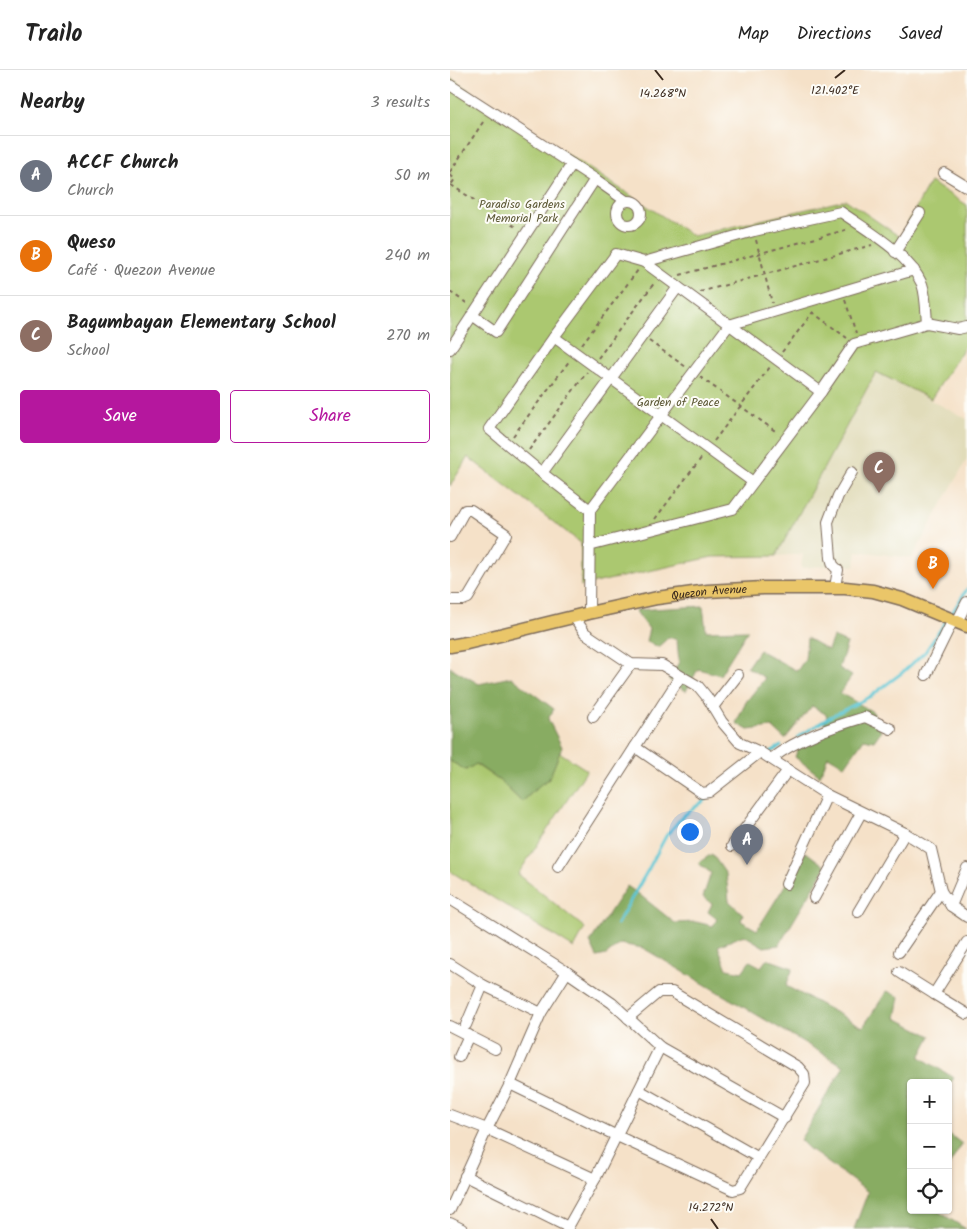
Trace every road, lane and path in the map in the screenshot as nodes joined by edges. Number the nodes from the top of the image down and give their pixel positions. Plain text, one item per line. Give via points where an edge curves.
1 (450, 85) edge
2 (490, 111) junction
3 (572, 164) junction
4 (450, 172) edge
5 (944, 173) dead end
6 (450, 175) edge
7 (595, 179) junction
8 (450, 186) edge
9 (967, 187) edge
10 (626, 201) dead end
11 (920, 213) dead end
12 (861, 226) junction
13 (754, 231) junction
14 (526, 234) junction
15 (884, 242) junction
16 (895, 252) junction
17 (760, 254) junction
18 (644, 262) junction
19 (914, 270) junction
20 (765, 275) junction
21 (667, 279) junction
22 (678, 287) junction
23 (842, 291) junction
24 (450, 292) edge
25 (689, 295) junction
26 (801, 303) junction
27 (774, 311) junction
28 (474, 312) junction
29 (813, 312) junction
30 (927, 323) junction
31 (729, 325) junction
32 (967, 327) edge
33 (642, 336) junction
34 (554, 337) junction
35 (856, 343) junction
36 (450, 349) edge
37 (776, 359) junction
38 (693, 372) junction
39 (611, 378) junction
40 (821, 392) junction
41 (740, 406) junction
42 (661, 415) junction
43 (786, 438) junction
44 (708, 449) junction
45 (852, 472) dead end
46 (542, 473) junction
47 (753, 482) junction
48 (590, 510) junction
49 (646, 531) junction
50 (450, 537) edge
51 (589, 546) junction
52 (835, 587) junction
53 (450, 600) edge
54 (967, 602) edge
55 (589, 612) junction
56 (574, 616) junction
57 (959, 623) edge
58 (450, 646) edge
59 (631, 664) junction
60 (738, 675) dead end
61 (926, 675) dead end
62 (680, 677) junction
63 (713, 707) junction
64 (593, 717) dead end
65 (890, 729) dead end
66 (635, 747) junction
67 (760, 752) junction
68 (771, 759) junction
69 (788, 770) junction
70 (827, 795) junction
71 (861, 813) junction
72 (905, 833) junction
73 (732, 846) dead end
74 (558, 867) dead end
75 (967, 868) edge
76 (786, 884) dead end
77 (941, 891) junction
78 (814, 898) dead end
79 (450, 899) edge
80 (951, 906) junction
81 (858, 912) dead end
82 (967, 917) edge
83 (967, 942) edge
84 (899, 952) dead end
85 (450, 964) edge
86 (567, 972) junction
87 (899, 972) dead end
88 (483, 985) junction
89 (934, 994) junction
90 (541, 1014) junction
91 (967, 1014) edge
92 (628, 1018) junction
93 (450, 1026) edge
94 (467, 1030) junction
95 (660, 1047) junction
96 (495, 1049) dead end
97 (459, 1057) dead end
98 (510, 1084) junction
99 (639, 1090) junction
100 (450, 1115) edge
101 (785, 1118) junction
102 (487, 1128) junction
103 (615, 1135) junction
104 (760, 1158) junction
105 (465, 1176) junction
106 (595, 1178) junction
107 (450, 1210) edge
108 (450, 1223) edge
109 (567, 1228) edge
110 (462, 1229) edge

1 - 2 street
2 - 3 street
2 - 4 path
3 - 7 street
3 - 14 street
5 - 9 street
6 - 8 path via 455,178
7 - 10 street
7 - 28 street via 496,332
8 - 14 path
11 - 16 street
12 - 13 street via 841,212
12 - 15 street
12 - 17 path
13 - 17 path
13 - 18 street
14 - 28 street
15 - 16 street
15 - 20 path
16 - 19 street
17 - 20 path
17 - 21 path
18 - 21 street
18 - 34 street via 616,254
19 - 23 street
19 - 30 street via 922,286
20 - 25 path
20 - 27 path
21 - 22 street
22 - 25 street
22 - 33 street
23 - 26 street
23 - 35 path
24 - 28 path
25 - 31 street
26 - 27 street
26 - 29 path
27 - 31 street
28 - 36 street
29 - 35 path
29 - 37 path
30 - 32 street
30 - 35 street
31 - 37 street
31 - 38 street
33 - 38 path
33 - 39 street
34 - 39 street
34 - 46 street via 489,429
35 - 40 street
37 - 40 street
37 - 41 path
38 - 41 path
38 - 42 street
39 - 42 street
39 - 46 street
40 - 43 street
41 - 43 path
41 - 44 path
42 - 44 street
42 - 48 street
43 - 47 street
44 - 47 street
44 - 49 path
45 - 52 street via 828,522 831,558 838,570
46 - 48 street
47 - 49 street via 733,509
48 - 51 street
49 - 51 street
50 - 53 street via 464,510 471,510 506,534 468,598
51 - 55 street
52 - 55 main road, Quezon Avenue via 708,592 657,598
52 - 57 main road, Quezon Avenue via 873,591 902,599
54 - 57 street
55 - 56 main road, Quezon Avenue
56 - 58 main road, Quezon Avenue
56 - 59 street via 585,633
57 - 61 street
59 - 62 street via 662,665
59 - 64 street
60 - 63 street
62 - 63 street via 698,686
62 - 66 street
63 - 67 street via 740,743
65 - 68 street via 865,717 806,738
66 - 67 street via 702,793 709,792
66 - 74 street
67 - 68 street
68 - 69 street
69 - 70 street
69 - 73 street
70 - 71 street
70 - 76 street
71 - 72 street
71 - 78 street
72 - 77 street via 931,849
72 - 81 street
75 - 80 street
77 - 80 street
77 - 84 street
79 - 86 street
80 - 82 street
83 - 89 street
85 - 88 street
86 - 90 street
86 - 92 street
87 - 89 street
88 - 90 street
88 - 94 street
89 - 91 street
90 - 98 street
92 - 95 street
92 - 101 street via 659,992 672,992 798,1067 804,1074 805,1083
93 - 94 street
94 - 96 street
94 - 97 street
95 - 99 street
95 - 101 street
98 - 102 street
98 - 103 street
99 - 103 street
99 - 104 street
100 - 102 street
101 - 104 street
102 - 105 street
102 - 106 street
103 - 104 street via 733,1190 740,1188
103 - 106 street
105 - 107 street
105 - 109 street
106 - 109 street
108 - 110 street

